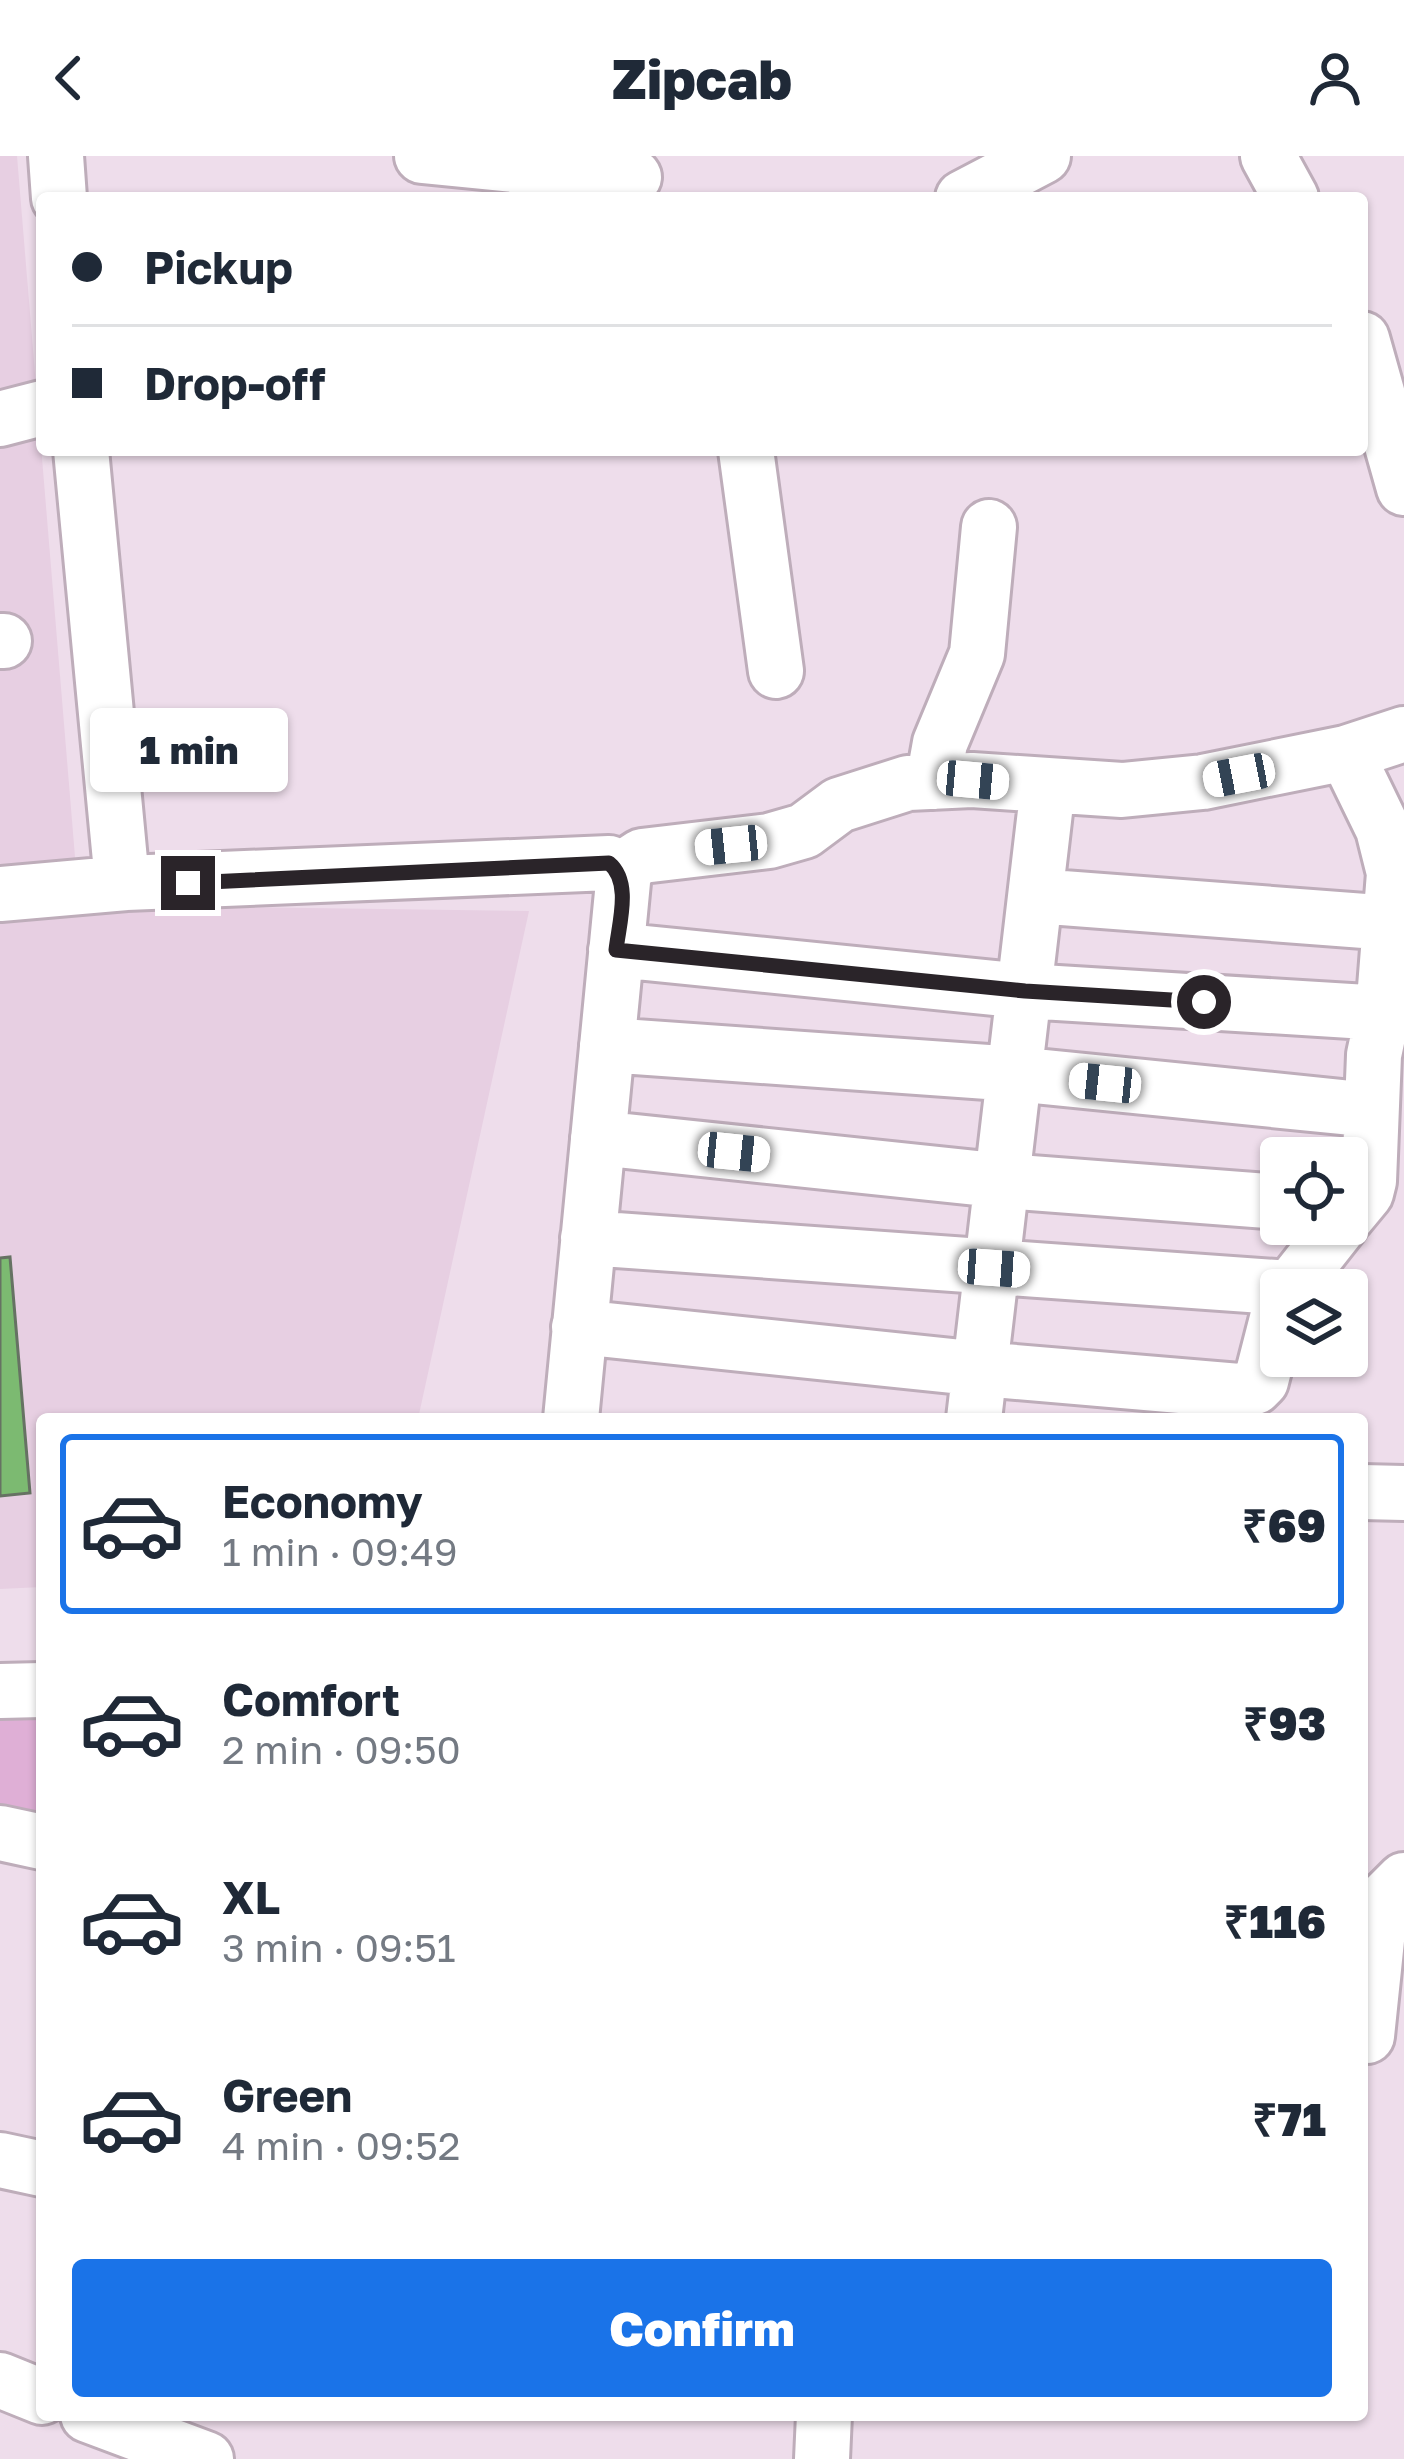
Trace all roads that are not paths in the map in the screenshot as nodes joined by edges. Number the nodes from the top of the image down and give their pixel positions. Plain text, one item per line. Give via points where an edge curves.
1 (56, 156) edge
2 (93, 156) edge
3 (422, 156) edge
4 (1042, 156) edge
5 (1268, 156) edge
6 (634, 177) edge
7 (59, 192) edge
8 (92, 192) edge
9 (974, 192) edge
10 (1288, 192) edge
11 (1368, 358) edge
12 (36, 410) edge
13 (0, 419) edge
14 (82, 456) edge
15 (747, 456) edge
16 (1404, 488) edge
17 (989, 527) dead end
18 (776, 671) dead end
19 (1404, 734) edge
20 (1346, 753) junction
21 (933, 782) junction
22 (1048, 786) junction
23 (619, 871) junction
24 (126, 883) junction
25 (1396, 889) edge
26 (0, 894) edge
27 (1036, 896) junction
28 (616, 950) junction
29 (1025, 991) junction
30 (1383, 1013) junction
31 (607, 1045) junction
32 (1016, 1074) junction
33 (1371, 1110) junction
34 (598, 1138) junction
35 (1005, 1181) junction
36 (1368, 1185) edge
37 (1260, 1200) edge
38 (588, 1238) junction
39 (1323, 1245) edge
40 (994, 1268) junction
41 (1305, 1269) edge
42 (1260, 1292) edge
43 (579, 1327) junction
44 (1262, 1377) edge
45 (978, 1394) edge
46 (572, 1413) edge
47 (1368, 1492) edge
48 (1404, 1493) edge
49 (0, 1690) edge
50 (36, 1690) edge
51 (0, 1833) edge
52 (36, 1841) edge
53 (1404, 1880) edge
54 (1378, 2037) edge
55 (0, 2160) edge
56 (36, 2168) edge
57 (0, 2380) edge
58 (36, 2395) edge
59 (104, 2421) edge
60 (824, 2421) edge
61 (206, 2459) edge
62 (822, 2459) edge

1 - 7 street
2 - 8 street
3 - 6 street
4 - 9 street
5 - 10 street
11 - 16 street
12 - 13 street
14 - 24 street
15 - 18 street
17 - 21 street via 977,654 940,743
19 - 20 street
20 - 22 street via 1203,782
20 - 25 street via 1383,829
21 - 22 street
21 - 23 street via 839,805 804,831 769,841 642,856
22 - 27 street
23 - 24 street via 609,863
23 - 28 street
24 - 26 street
25 - 27 street
25 - 30 street
27 - 29 street
28 - 29 street
28 - 31 street
29 - 30 street
29 - 32 street
30 - 33 street
31 - 32 street
31 - 34 street
32 - 33 street
32 - 35 street
33 - 36 street
34 - 35 street
34 - 38 street
35 - 37 street
35 - 40 street
38 - 40 street
38 - 43 street
39 - 41 street
40 - 42 street
40 - 45 street
43 - 45 street
43 - 46 street
44 - 45 street via 1255,1387
47 - 48 street
49 - 50 street
51 - 52 street
53 - 54 street via 1380,1911
55 - 56 street
57 - 58 street
59 - 61 street
60 - 62 street

